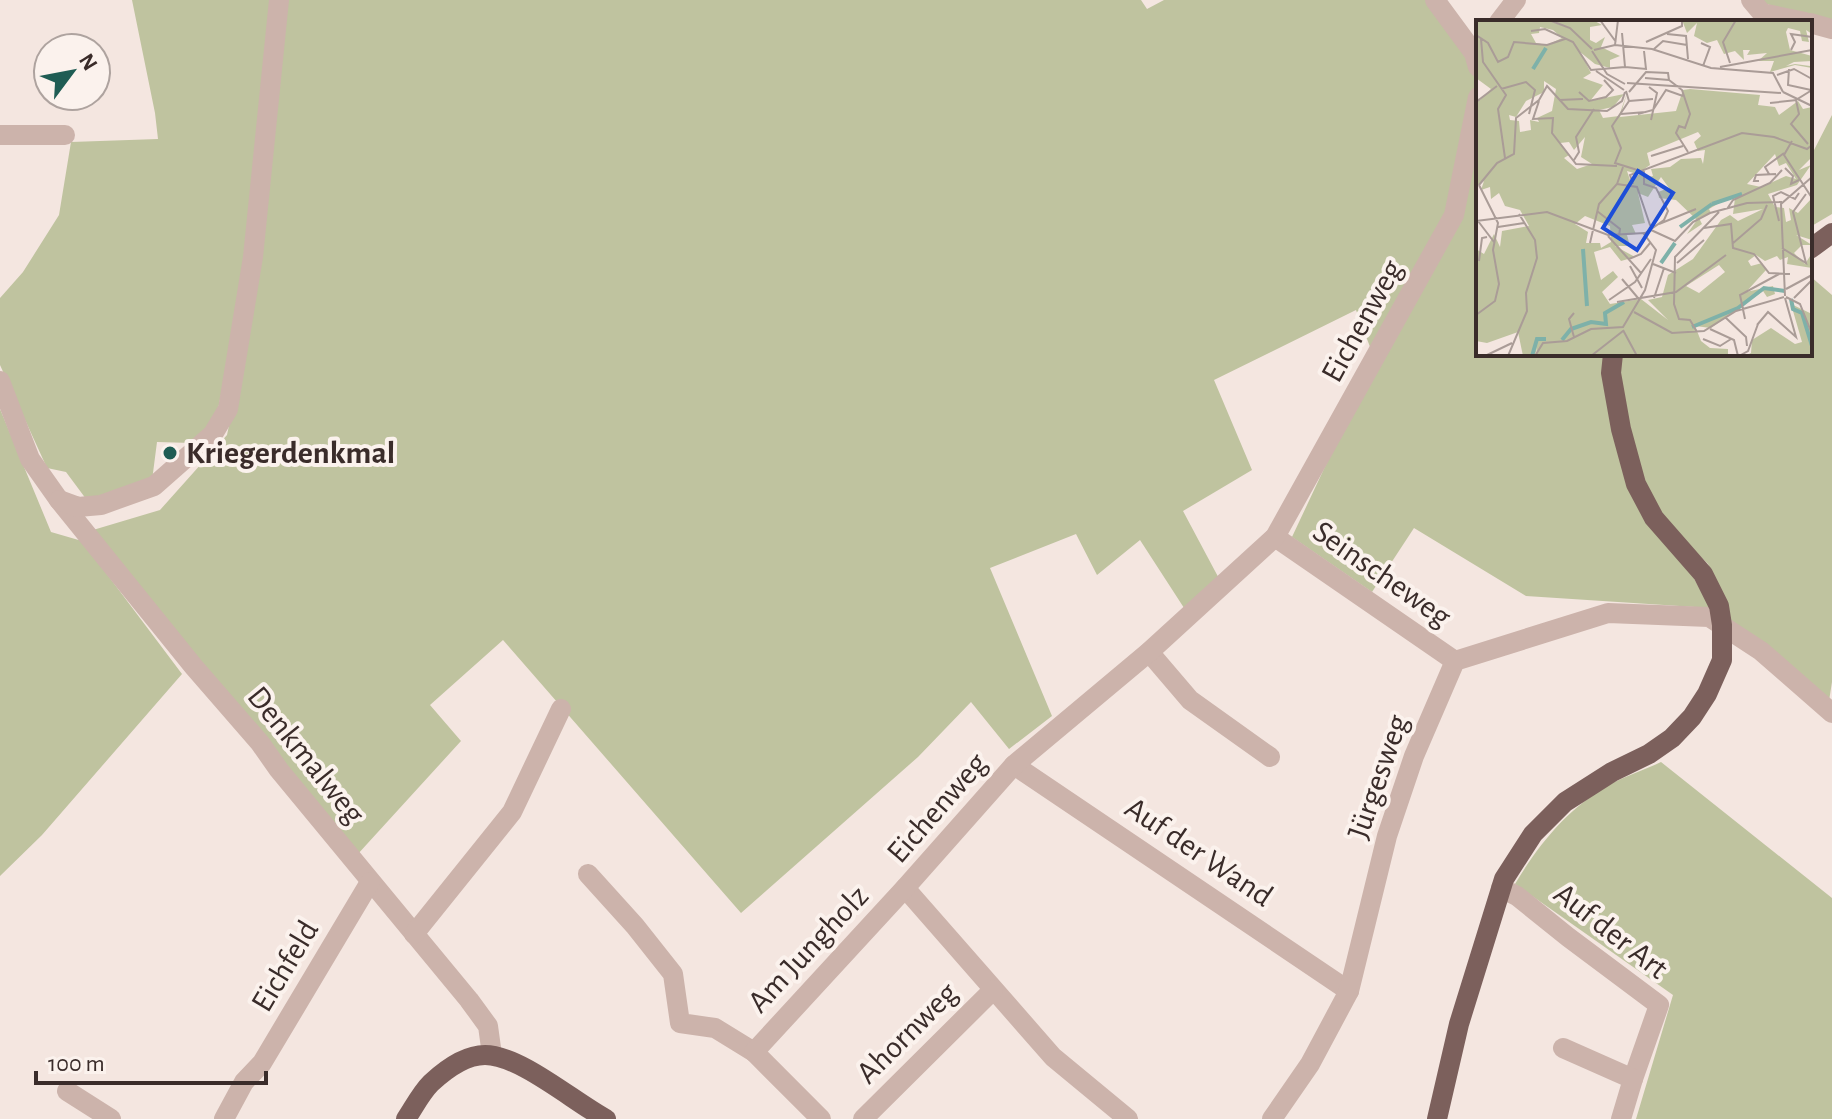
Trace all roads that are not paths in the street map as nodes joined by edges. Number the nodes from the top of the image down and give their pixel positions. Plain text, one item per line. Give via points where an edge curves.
1 (279, 0) edge
2 (1435, 0) edge
3 (1516, 0) edge
4 (1751, 0) edge
5 (1501, 20) edge
6 (1794, 20) edge
7 (1812, 24) edge
8 (1832, 29) edge
9 (1476, 55) edge
10 (1476, 107) edge
11 (0, 135) edge
12 (65, 135) dead end
13 (1832, 233) edge
14 (1812, 248) edge
15 (1613, 356) edge
16 (0, 381) edge
17 (59, 500) junction
18 (1275, 537) junction
19 (1722, 625) junction
20 (1149, 652) junction
21 (1455, 661) junction
22 (561, 709) dead end
23 (1832, 713) edge
24 (1270, 757) dead end
25 (1014, 765) junction
26 (588, 874) dead end
27 (370, 882) junction
28 (905, 888) junction
29 (1501, 888) junction
30 (414, 934) junction
31 (993, 990) junction
32 (1349, 991) junction
33 (1563, 1048) dead end
34 (754, 1052) junction
35 (492, 1055) junction
36 (1633, 1079) junction
37 (67, 1091) dead end
38 (111, 1119) edge
39 (224, 1119) edge
40 (406, 1119) edge
41 (606, 1119) edge
42 (821, 1119) edge
43 (863, 1119) edge
44 (1128, 1119) edge
45 (1272, 1119) edge
46 (1437, 1119) edge
47 (1621, 1119) edge

1 - 17 street via 253,257 228,409 213,434 154,486 101,505 78,507
2 - 9 street
3 - 5 street
4 - 6 street via 1762,13
7 - 8 street
10 - 18 street, Eichenweg via 1454,215
11 - 12 street
13 - 14 main road
15 - 19 main road via 1621,429 1636,484 1654,518 1703,574
16 - 17 street, Denkmalweg via 30,459
17 - 27 street, Denkmalweg
18 - 20 street, Eichenweg
18 - 21 street, Seinscheweg
19 - 21 street via 1709,617 1608,613
19 - 23 street via 1761,651
19 - 29 main road via 1722,660 1692,717 1649,754 1565,802 1533,834
20 - 24 street via 1190,700
20 - 25 street, Eichenweg
21 - 32 street, Jürgesweg via 1387,836
22 - 30 street via 512,812
25 - 28 street, Eichenweg
25 - 32 street, Auf der Wand
26 - 34 street, Am Jungholz via 673,974 680,1023 715,1028
27 - 30 street, Denkmalweg
27 - 39 street, Eichfeld
28 - 31 street, Eichenweg
28 - 34 street, Am Jungholz
29 - 36 street, Auf der Art via 1659,1005
29 - 46 main road via 1459,1024
30 - 35 street, Denkmalweg via 488,1026
31 - 43 street, Ahornweg
31 - 44 street, Eichenweg via 1053,1057
32 - 45 street, Jürgesweg via 1310,1064
33 - 36 street
34 - 42 street, Am Jungholz
35 - 40 main road via 473,1056 452,1066 429,1085
35 - 41 main road via 513,1062
36 - 47 street, Auf der Art
37 - 38 street

